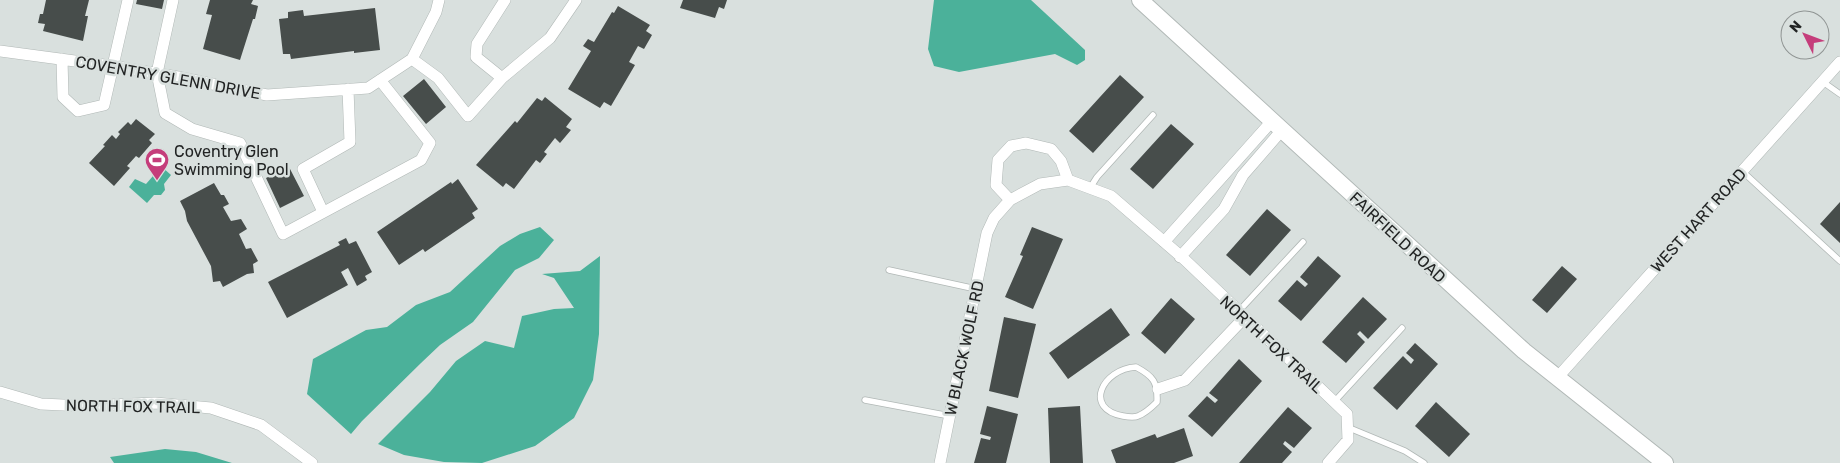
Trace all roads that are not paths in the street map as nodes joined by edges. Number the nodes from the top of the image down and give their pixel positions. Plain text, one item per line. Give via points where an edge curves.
1 (128, 0) edge
2 (173, 0) edge
3 (440, 0) edge
4 (506, 0) edge
5 (576, 0) edge
6 (1140, 0) edge
7 (0, 52) edge
8 (62, 59) junction
9 (412, 59) junction
10 (1840, 62) edge
11 (112, 66) junction
12 (157, 73) junction
13 (502, 78) junction
14 (380, 80) junction
15 (1823, 82) junction
16 (348, 89) junction
17 (1840, 94) edge
18 (1153, 115) dead end
19 (1277, 125) junction
20 (1742, 171) junction
21 (1068, 180) junction
22 (1090, 188) junction
23 (1010, 200) junction
24 (323, 212) junction
25 (1160, 238) junction
26 (1303, 242) dead end
27 (1180, 257) junction
28 (1840, 261) edge
29 (889, 270) dead end
30 (976, 289) junction
31 (1241, 315) junction
32 (1402, 328) dead end
33 (1557, 378) junction
34 (1158, 389) junction
35 (0, 392) edge
36 (865, 400) dead end
37 (1334, 402) junction
38 (950, 416) junction
39 (1348, 427) junction
40 (312, 463) edge
41 (940, 463) edge
42 (1328, 463) edge
43 (1424, 463) edge
44 (1665, 463) edge

1 - 11 street
2 - 12 street
3 - 9 street, COVENTRY GLENN DRIVE
4 - 13 street via 477,44 476,56
5 - 13 street via 550,38
6 - 19 street, FAIRFIELD ROAD
7 - 8 street, COVENTRY GLENN DRIVE
8 - 11 street, COVENTRY GLENN DRIVE
8 - 11 street via 63,97 78,111 104,105
9 - 13 street via 438,78 468,116
9 - 14 street, COVENTRY GLENN DRIVE
10 - 15 street, WEST HART ROAD
11 - 12 street, COVENTRY GLENN DRIVE
12 - 16 street, COVENTRY GLENN DRIVE via 267,95
12 - 24 street via 165,113 192,129 240,143 283,234
14 - 16 street, COVENTRY GLENN DRIVE via 368,88
14 - 24 street via 430,143 421,160
15 - 17 lane
15 - 20 street, WEST HART ROAD
16 - 24 street via 350,142 303,169
18 - 22 lane
19 - 25 street
19 - 27 street via 1224,209
19 - 33 street, FAIRFIELD ROAD
20 - 28 lane
20 - 33 street, WEST HART ROAD
21 - 22 street, NORTH FOX TRAIL
21 - 23 street via 1040,184
21 - 23 street via 1061,161 1051,149 1026,143 1011,146 998,160 996,185
22 - 25 street, NORTH FOX TRAIL via 1111,196
23 - 30 street, W BLACK WOLF RD via 994,218 988,233
25 - 27 street, NORTH FOX TRAIL
26 - 31 lane
27 - 31 street, NORTH FOX TRAIL
29 - 30 lane
30 - 38 street, W BLACK WOLF RD
31 - 34 street via 1185,380
31 - 37 street, NORTH FOX TRAIL
32 - 37 lane
33 - 44 street, FAIRFIELD ROAD
34 - 34 lane via 1148,373 1136,367 1127,368 1104,383 1102,401 1114,414 1137,417 1157,402
35 - 40 street, NORTH FOX TRAIL via 41,404 155,403 211,408 261,425
36 - 38 lane
37 - 39 street, NORTH FOX TRAIL via 1347,414
38 - 41 street, W BLACK WOLF RD
39 - 42 street via 1348,440
39 - 43 lane via 1405,451

